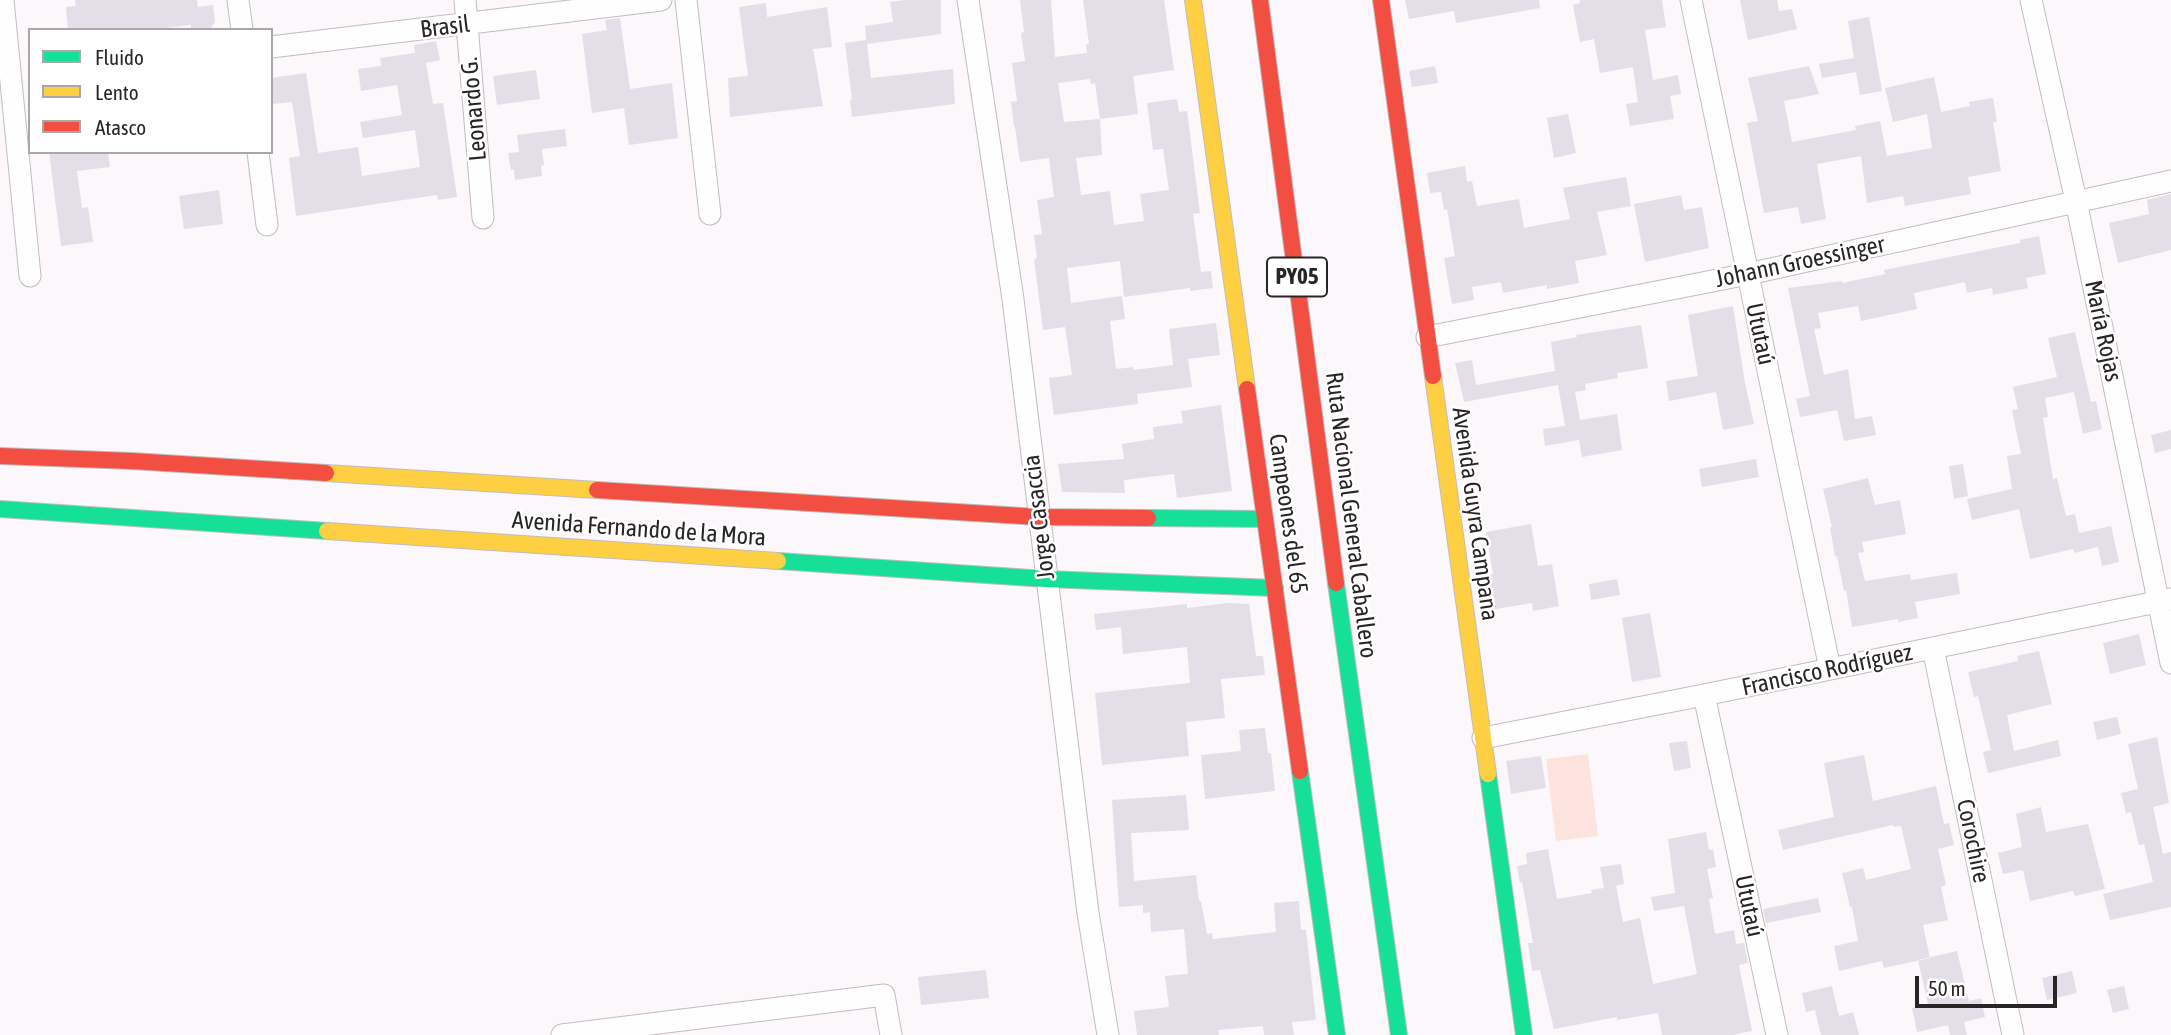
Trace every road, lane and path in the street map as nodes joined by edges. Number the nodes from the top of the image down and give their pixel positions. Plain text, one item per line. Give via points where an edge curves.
1 (3, 0) edge
2 (238, 0) edge
3 (465, 0) edge
4 (661, 0) edge
5 (686, 0) edge
6 (968, 0) edge
7 (1193, 0) edge
8 (1260, 0) edge
9 (1381, 0) edge
10 (1691, 0) edge
11 (2031, 0) edge
12 (468, 24) junction
13 (242, 28) edge
14 (273, 47) edge
15 (14, 76) edge
16 (258, 154) edge
17 (2171, 181) edge
18 (2076, 201) junction
19 (710, 214) dead end
20 (483, 218) dead end
21 (267, 225) dead end
22 (1748, 274) junction
23 (30, 276) dead end
24 (1427, 337) junction
25 (0, 456) edge
26 (0, 509) edge
27 (1039, 517) junction
28 (1265, 519) junction
29 (1046, 579) junction
30 (1275, 588) junction
31 (2165, 601) edge
32 (1933, 648) junction
33 (2171, 663) edge
34 (1830, 669) junction
35 (1704, 695) junction
36 (1483, 738) junction
37 (562, 1035) edge
38 (891, 1035) edge
39 (1108, 1035) edge
40 (1337, 1035) edge
41 (1399, 1035) edge
42 (1524, 1035) edge
43 (1777, 1035) edge
44 (2013, 1035) edge

1 - 15 street
2 - 13 street
3 - 12 street, Leonardo G.
4 - 12 street, Brasil
5 - 19 street
6 - 27 street, Jorge Casaccia via 1013,299
7 - 28 main road, Campeones del 65
8 - 41 main road, Ruta Nacional General Caballero / PY05
9 - 24 main road, Avenida Guyra Campana
10 - 22 street, Ututaú
11 - 18 street, María Rojas
12 - 14 street, Brasil
12 - 20 street, Leonardo G.
15 - 23 street
16 - 21 street
17 - 18 street, Johann Groessinger
18 - 22 street, Johann Groessinger
18 - 31 street, María Rojas
22 - 24 street, Johann Groessinger
22 - 34 street, Ututaú
24 - 36 main road, Avenida Guyra Campana
25 - 27 main road, Avenida Fernando de la Mora
26 - 29 main road, Avenida Fernando de la Mora
27 - 28 main road, Avenida Fernando de la Mora
27 - 29 street, Jorge Casaccia
28 - 30 main road, Campeones del 65
29 - 30 main road, Avenida Fernando de la Mora
29 - 39 street, Jorge Casaccia
30 - 40 main road, Campeones del 65
31 - 32 street, Francisco Rodríguez
31 - 33 street, María Rojas
32 - 34 street, Francisco Rodríguez
32 - 44 street, Corochire
34 - 35 street, Francisco Rodríguez
35 - 36 street, Francisco Rodríguez
35 - 43 street, Ututaú
36 - 42 main road, Avenida Guyra Campana
37 - 38 street via 884,995

